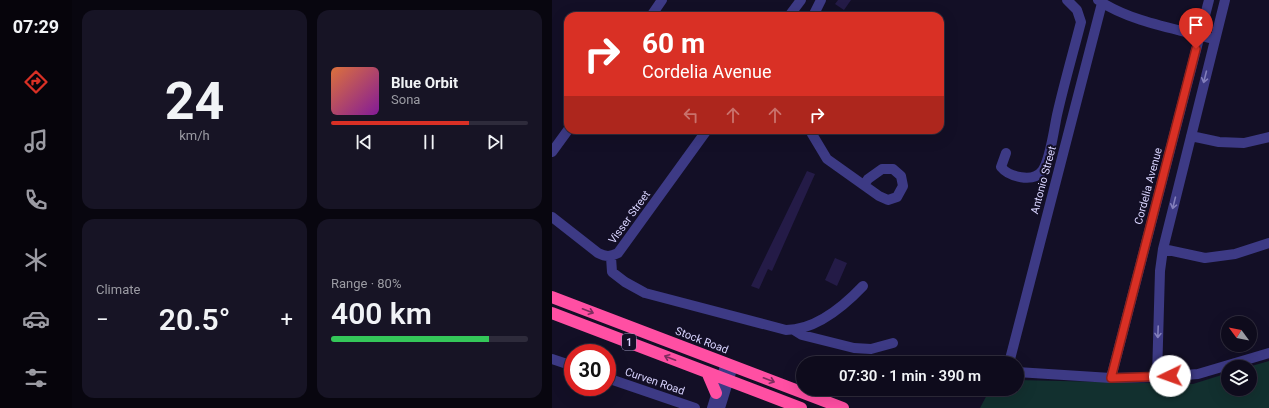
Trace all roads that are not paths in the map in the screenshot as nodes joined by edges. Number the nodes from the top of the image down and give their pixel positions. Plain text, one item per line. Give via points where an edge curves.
1 (662, 0) edge
2 (801, 0) edge
3 (805, 0) edge
4 (1067, 0) edge
5 (1209, 0) edge
6 (1224, 0) edge
7 (1100, 1) edge
8 (819, 3) edge
9 (654, 12) edge
10 (792, 12) edge
11 (1200, 35) junction
12 (1214, 39) junction
13 (565, 134) edge
14 (704, 134) edge
15 (812, 134) edge
16 (1191, 136) junction
17 (1269, 137) edge
18 (552, 152) edge
19 (1006, 153) dead end
20 (864, 185) dead end
21 (552, 217) edge
22 (1269, 243) edge
23 (1163, 249) junction
24 (611, 257) junction
25 (863, 286) dead end
26 (552, 297) edge
27 (552, 313) edge
28 (794, 330) junction
29 (893, 343) dead end
30 (1269, 353) edge
31 (1011, 356) edge
32 (552, 359) edge
33 (564, 363) edge
34 (729, 365) junction
35 (707, 372) junction
36 (1024, 372) edge
37 (1157, 377) junction
38 (1111, 378) junction
39 (725, 379) junction
40 (616, 381) edge
41 (716, 393) junction
42 (695, 408) edge
43 (712, 408) edge
44 (720, 408) edge
45 (801, 408) edge
46 (843, 408) edge

1 - 9 street
2 - 10 street
3 - 8 street
4 - 19 street via 1077,10 1081,22 1046,165 1042,173 1033,177 1016,176 1005,172 1001,167
5 - 11 street, Cordelia Avenue
6 - 12 street
7 - 11 street via 1139,19
7 - 31 street, Antonio Street
11 - 12 street
11 - 38 street, Cordelia Avenue
12 -> 16 street
13 - 18 street
14 - 24 street, Visser Street via 618,253
15 - 20 street via 827,159
16 - 17 street via 1219,142 1244,143
16 -> 23 street
21 - 24 street, Visser Street via 598,253
22 - 23 street via 1235,254 1205,258
23 -> 37 street
24 - 28 street via 612,272 645,293
25 - 28 street via 829,316
26 -> 34 highway, Stock Road / 1
35 -> 27 highway, 1
28 - 29 street via 802,335 854,348 872,349
30 - 37 street via 1198,374
32 - 33 street
34 - 39 street
34 -> 46 highway, Stock Road / 1
35 - 39 highway, 1
35 - 41 highway
36 - 38 street
37 - 38 street
39 - 41 street
39 - 44 street
39 - 45 highway, 1
40 - 42 street, Curven Road
41 - 43 street

